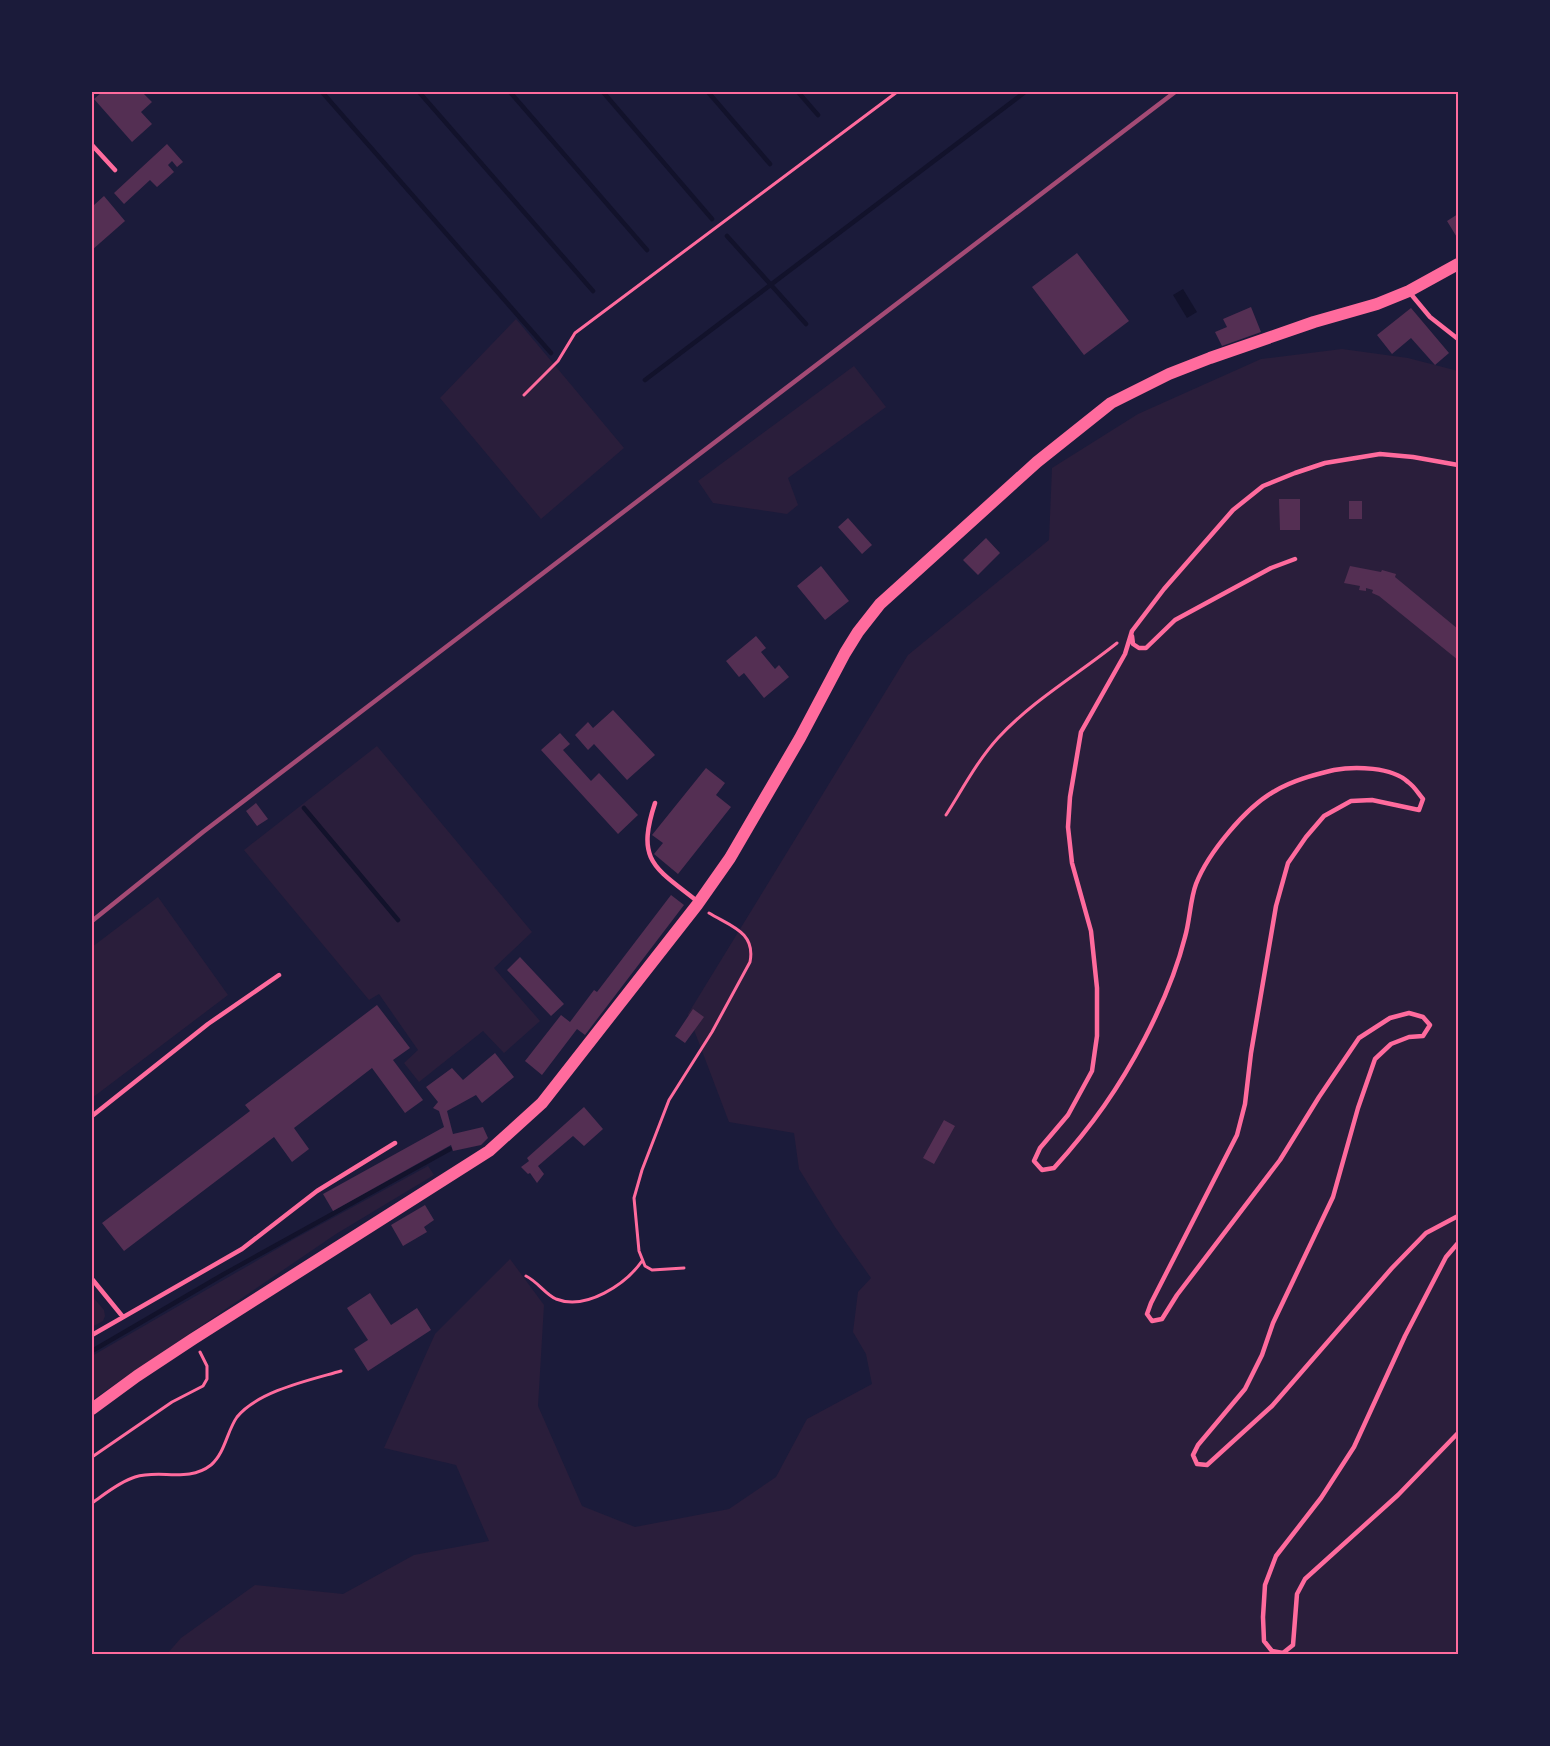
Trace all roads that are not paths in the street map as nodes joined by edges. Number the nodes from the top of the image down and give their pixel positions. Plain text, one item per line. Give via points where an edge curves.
1 (92, 145) edge
2 (115, 170) dead end
3 (1458, 264) edge
4 (1409, 291) junction
5 (1458, 339) edge
6 (1458, 465) edge
7 (1295, 558) dead end
8 (1132, 631) junction
9 (655, 803) dead end
10 (698, 904) junction
11 (279, 975) dead end
12 (92, 1116) edge
13 (395, 1143) dead end
14 (1458, 1216) edge
15 (1458, 1243) edge
16 (92, 1279) edge
17 (123, 1317) junction
18 (92, 1335) edge
19 (92, 1409) edge
20 (1458, 1433) edge

1 - 2 lane
3 - 4 main road
4 - 5 lane via 1430,317
4 - 10 main road via 1169,374 1111,404 1037,462 870,616 832,675 755,819
6 - 8 lane via 1380,454 1325,463 1263,486 1233,510
7 - 8 lane via 1175,620 1146,648 1133,644
8 - 14 lane via 1125,654 1081,732 1068,827 1072,863 1092,931 1097,1036 1092,1071 1068,1114 1034,1161 1042,1170 1054,1168 1116,1092 1172,981 1196,884 1236,823 1273,791 1350,766 1384,770 1407,780 1423,799 1419,810 1372,800 1351,801 1324,816 1288,863 1276,906 1237,1135 1151,1303 1147,1314 1152,1321 1162,1319 1280,1160 1359,1038 1390,1018 1409,1013 1423,1017 1430,1025 1423,1036 1391,1044 1376,1059 1333,1197 1245,1389 1197,1445 1193,1455 1197,1464 1207,1465 1272,1406 1426,1233
9 - 10 lane via 646,836 647,849 663,874
10 - 19 main road via 554,1090 489,1151 193,1339
11 - 12 lane via 208,1024
13 - 17 lane via 317,1191 242,1249
15 - 20 lane via 1446,1257 1405,1336 1354,1447 1276,1556 1265,1585 1263,1617 1264,1641 1272,1651 1283,1653 1293,1645 1298,1594 1305,1579 1398,1495
16 - 17 lane
17 - 18 lane

